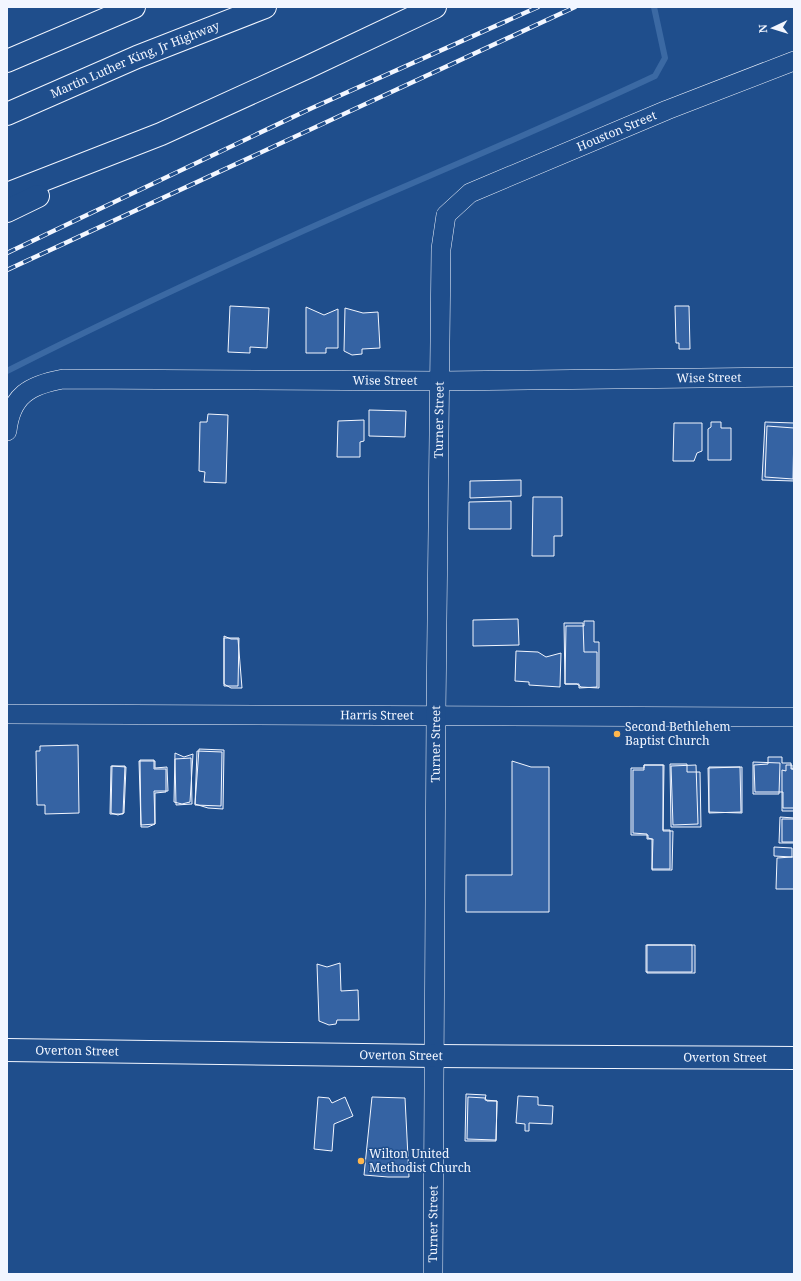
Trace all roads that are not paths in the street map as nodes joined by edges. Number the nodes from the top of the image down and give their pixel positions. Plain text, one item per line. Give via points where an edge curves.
1 (134, 7) edge
2 (264, 7) edge
3 (435, 7) edge
4 (794, 61) edge
5 (7, 62) edge
6 (7, 114) edge
7 (161, 134) junction
8 (7, 194) edge
9 (7, 211) edge
10 (446, 215) joint
11 (794, 377) edge
12 (440, 381) junction
13 (7, 431) edge
14 (7, 714) edge
15 (436, 714) junction
16 (794, 717) edge
17 (7, 1050) edge
18 (435, 1056) junction
19 (794, 1058) edge
20 (432, 1274) edge

1 - 5 main road
2 - 6 main road, Martin Luther King, Jr Highway via 137,57
3 - 7 main road
4 - 10 street, Houston Street via 668,110 470,193
7 - 8 main road
7 - 9 main road
10 - 12 street, Turner Street via 441,249
11 - 12 street, Wise Street
12 - 13 street, Wise Street via 63,379 44,382 26,390 14,404 8,419
12 - 15 street, Turner Street
14 - 15 street, Harris Street
15 - 16 street, Harris Street
15 - 18 street, Turner Street
17 - 18 main road, Overton Street
18 - 19 main road, Overton Street
18 - 20 street, Turner Street

